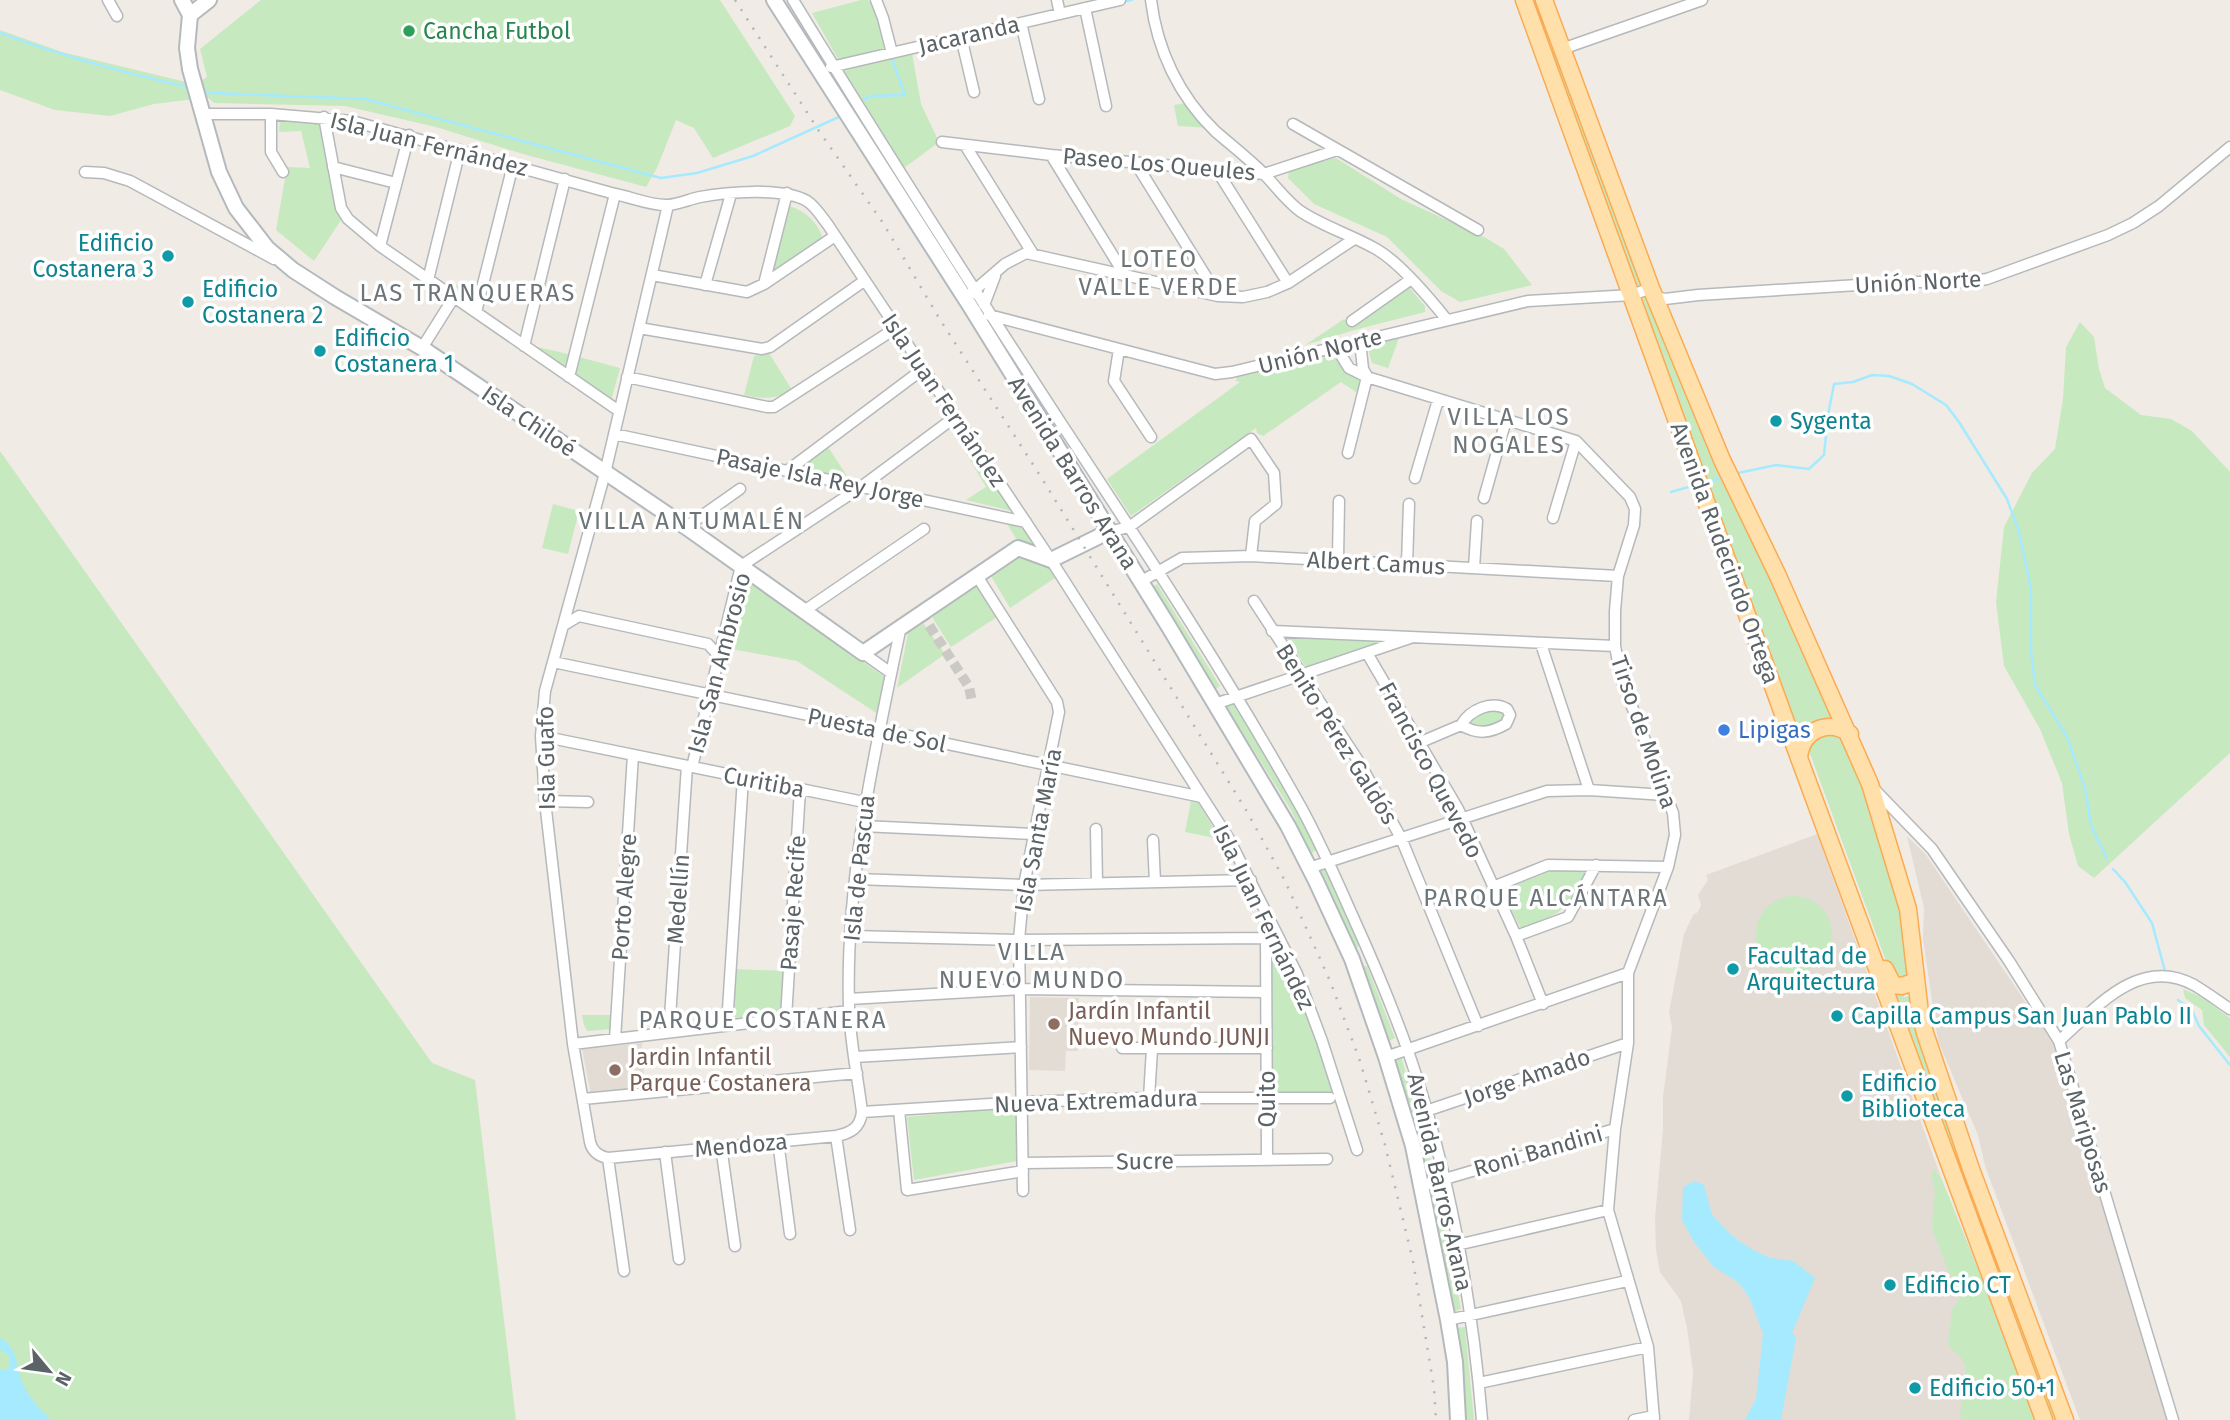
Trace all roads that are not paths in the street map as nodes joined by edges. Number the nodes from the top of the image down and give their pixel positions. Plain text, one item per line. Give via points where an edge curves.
1 (108, 0) edge
2 (182, 0) edge
3 (209, 0) edge
4 (774, 0) edge
5 (793, 0) edge
6 (876, 0) edge
7 (1057, 0) edge
8 (1120, 0) edge
9 (1151, 0) edge
10 (1524, 0) edge
11 (1544, 0) edge
12 (1702, 0) edge
13 (1085, 8) junction
14 (1060, 14) junction
15 (190, 15) junction
16 (117, 16) dead end
17 (1021, 23) junction
18 (1533, 25) junction
19 (961, 37) junction
20 (1562, 49) junction
21 (892, 53) junction
22 (834, 66) junction
23 (818, 70) junction
24 (974, 92) dead end
25 (1039, 99) dead end
26 (1106, 106) dead end
27 (203, 114) junction
28 (271, 114) junction
29 (324, 117) junction
30 (1293, 124) dead end
31 (409, 135) junction
32 (942, 142) dead end
33 (965, 145) junction
34 (2230, 147) edge
35 (460, 150) junction
36 (1337, 150) junction
37 (1051, 155) junction
38 (1135, 162) junction
39 (513, 165) junction
40 (333, 167) junction
41 (1216, 169) junction
42 (85, 172) dead end
43 (283, 172) dead end
44 (1264, 174) junction
45 (565, 179) junction
46 (396, 183) junction
47 (787, 193) junction
48 (615, 194) junction
49 (731, 194) junction
50 (668, 205) junction
51 (1478, 230) dead end
52 (835, 236) junction
53 (1354, 239) junction
54 (380, 246) junction
55 (1033, 254) junction
56 (293, 270) junction
57 (997, 271) junction
58 (652, 275) junction
59 (1126, 277) junction
60 (428, 279) junction
61 (1410, 280) junction
62 (864, 281) junction
63 (1288, 283) junction
64 (764, 284) junction
65 (705, 285) junction
66 (1653, 292) junction
67 (1632, 295) junction
68 (1218, 296) junction
69 (454, 297) junction
70 (973, 300) junction
71 (476, 312) junction
72 (1447, 320) junction
73 (1352, 321) dead end
74 (987, 322) junction
75 (1016, 322) junction
76 (639, 328) junction
77 (895, 328) junction
78 (1360, 341) junction
79 (1010, 345) junction
80 (524, 346) junction
81 (422, 348) junction
82 (1336, 348) junction
83 (1119, 349) junction
84 (923, 369) junction
85 (569, 377) junction
86 (627, 377) junction
87 (1367, 377) junction
88 (1438, 400) junction
89 (619, 411) junction
90 (955, 417) junction
91 (1506, 420) junction
92 (614, 434) junction
93 (1152, 437) dead end
94 (1576, 441) junction
95 (1348, 453) dead end
96 (787, 471) junction
97 (604, 472) junction
98 (1415, 478) dead end
99 (861, 487) junction
100 (740, 489) dead end
101 (1484, 498) dead end
102 (1339, 501) dead end
103 (1409, 504) dead end
104 (1553, 518) dead end
105 (1477, 521) dead end
106 (1026, 522) junction
107 (686, 527) junction
108 (1129, 527) junction
109 (924, 529) dead end
110 (1108, 532) junction
111 (1251, 556) junction
112 (1051, 559) junction
113 (1338, 561) junction
114 (1406, 564) junction
115 (741, 566) junction
116 (1474, 568) junction
117 (1159, 572) junction
118 (977, 576) junction
119 (1618, 576) junction
120 (1140, 582) junction
121 (1254, 601) dead end
122 (804, 611) junction
123 (564, 625) junction
124 (901, 626) junction
125 (1272, 631) junction
126 (1416, 636) junction
127 (1541, 644) junction
128 (1615, 646) junction
129 (863, 653) junction
130 (1367, 653) junction
131 (718, 655) junction
132 (553, 663) junction
133 (891, 673) junction
134 (1302, 675) junction
135 (709, 695) junction
136 (1235, 697) junction
137 (1215, 704) junction
138 (1461, 725) dead end
139 (880, 730) junction
140 (1850, 734) junction
141 (541, 736) junction
142 (1420, 742) junction
143 (633, 755) junction
144 (1799, 758) junction
145 (1050, 766) junction
146 (690, 767) junction
147 (743, 778) junction
148 (1870, 784) junction
149 (800, 789) junction
150 (1589, 790) junction
151 (1665, 796) junction
152 (1202, 797) junction
153 (545, 801) junction
154 (588, 802) dead end
155 (864, 802) junction
156 (1462, 820) junction
157 (1906, 820) junction
158 (1883, 823) junction
159 (862, 826) junction
160 (1096, 829) dead end
161 (1034, 834) junction
162 (1401, 838) junction
163 (1153, 840) dead end
164 (1328, 862) junction
165 (1596, 865) junction
166 (1668, 867) junction
167 (1309, 868) junction
168 (856, 879) junction
169 (1251, 880) junction
170 (1155, 882) junction
171 (1097, 883) junction
172 (1024, 885) junction
173 (1493, 887) junction
174 (1266, 913) junction
175 (851, 936) junction
176 (1516, 936) junction
177 (1266, 938) junction
178 (1019, 940) junction
179 (1368, 952) junction
180 (1872, 954) junction
181 (1352, 958) junction
182 (1628, 973) junction
183 (1916, 981) junction
184 (1020, 989) junction
185 (1266, 992) junction
186 (849, 999) junction
187 (1543, 1004) junction
188 (2230, 1009) edge
189 (849, 1011) junction
190 (786, 1018) junction
191 (727, 1025) junction
192 (1478, 1026) junction
193 (669, 1032) junction
194 (615, 1039) junction
195 (2059, 1041) junction
196 (1628, 1043) junction
197 (573, 1044) junction
198 (1021, 1047) junction
199 (1122, 1048) dead end
200 (1267, 1048) junction
201 (1152, 1049) junction
202 (1408, 1050) junction
203 (855, 1057) junction
204 (1386, 1057) junction
205 (857, 1073) junction
206 (1149, 1098) junction
207 (1267, 1098) junction
208 (1330, 1098) dead end
209 (583, 1099) junction
210 (1021, 1102) junction
211 (899, 1110) junction
212 (1426, 1111) junction
213 (862, 1112) junction
214 (1615, 1129) junction
215 (836, 1136) junction
216 (778, 1141) junction
217 (721, 1146) junction
218 (1357, 1150) dead end
219 (665, 1152) junction
220 (607, 1158) junction
221 (1267, 1159) junction
222 (1327, 1159) dead end
223 (1023, 1167) junction
224 (1444, 1179) junction
225 (1421, 1186) junction
226 (1024, 1191) dead end
227 (1608, 1210) junction
228 (850, 1230) dead end
229 (790, 1234) dead end
230 (1457, 1245) junction
231 (735, 1246) dead end
232 (679, 1259) dead end
233 (624, 1271) dead end
234 (1627, 1281) junction
235 (1470, 1315) junction
236 (1448, 1320) junction
237 (1648, 1347) junction
238 (1479, 1383) junction
239 (1654, 1418) edge
240 (1458, 1420) edge
241 (1482, 1420) edge
242 (1634, 1420) edge
243 (2043, 1420) edge
244 (2065, 1420) edge
245 (2173, 1420) edge

1 - 16 street
2 - 15 main road
3 - 15 main road
4 - 23 main road, Avenida Barros Arana
5 - 22 street, Avenida Barros Arana
6 - 21 street
7 - 14 street
8 - 13 street, Jacaranda
9 - 44 street via 1161,46 1184,94 1214,130
10 - 18 main road, Avenida Rudecindo Ortega
11 - 20 main road, Avenida Rudecindo Ortega
12 - 20 street
13 - 14 street, Jacaranda
13 - 26 street
14 - 17 street, Jacaranda
15 - 27 main road, Isla Chiloé via 187,48
17 - 19 street, Jacaranda
17 - 25 street
18 - 20 main road via 1543,40
18 - 67 main road, Avenida Rudecindo Ortega
19 - 21 street, Jacaranda
19 - 24 street
20 - 66 main road, Avenida Rudecindo Ortega
21 - 22 street, Jacaranda
22 - 23 street, Jacaranda
22 - 70 street, Avenida Barros Arana
23 - 70 main road, Avenida Barros Arana
27 - 28 street, Isla Juan Fernández
27 - 56 main road, Isla Chiloé via 219,172 236,208 258,238
28 - 29 street, Isla Juan Fernández
28 - 43 street via 271,152
29 - 31 street, Isla Juan Fernández
29 - 40 street
30 - 36 street
31 - 35 street, Isla Juan Fernández
31 - 46 street
32 - 33 street, Paseo Los Queules
33 - 37 street, Paseo Los Queules
33 - 55 street
34 - 66 street, Unión Norte via 2133,223 1987,279 1665,299
35 - 39 street, Isla Juan Fernández
35 - 60 street
36 - 44 street, Paseo Los Queules
36 - 51 street
37 - 38 street, Paseo Los Queules
37 - 59 street
38 - 41 street, Paseo Los Queules
38 - 68 street
39 - 45 street, Isla Juan Fernández
39 - 71 street
40 - 46 street
40 - 54 street via 343,212
41 - 44 street, Paseo Los Queules
41 - 63 street
42 - 56 street via 130,181
44 - 53 street via 1297,209
45 - 48 street, Isla Juan Fernández
45 - 80 street
46 - 54 street
47 - 49 street, Isla Juan Fernández
47 - 52 street, Isla Juan Fernández via 807,201
47 - 64 street
48 - 50 street, Isla Juan Fernández
48 - 85 street
49 - 50 street, Isla Juan Fernández
49 - 65 street
50 - 58 street, Isla Guafo
52 - 62 street, Isla Juan Fernández
52 - 64 street
53 - 61 street via 1378,250
53 - 63 street
54 - 60 street
55 - 57 street via 1017,257
55 - 59 street
56 - 81 main road, Isla Chiloé
57 - 70 street
57 - 70 street
58 - 65 street
58 - 76 street, Isla Guafo
59 - 68 street
60 - 69 street
61 - 72 street
61 - 73 street
62 - 76 street via 762,349
62 - 77 street, Isla Juan Fernández
63 - 68 street via 1255,295
64 - 65 street via 747,292
66 - 67 street, Unión Norte
66 - 140 main road, Avenida Rudecindo Ortega via 1722,460
67 - 72 street, Unión Norte via 1528,301
67 - 144 main road, Avenida Rudecindo Ortega
69 - 71 street
69 - 81 street
70 - 74 main road, Avenida Barros Arana
71 - 80 street
72 - 78 street, Unión Norte
74 - 75 street, Unión Norte
74 - 79 street, Avenida Barros Arana
74 - 110 main road, Avenida Barros Arana
75 - 79 street, Avenida Barros Arana
75 - 83 street, Unión Norte
76 - 86 street, Isla Guafo
77 - 84 street, Isla Juan Fernández
77 - 86 street via 774,407
78 - 82 street, Unión Norte
78 - 87 street
79 - 108 street, Avenida Barros Arana
80 - 85 street
81 - 97 main road, Isla Chiloé
82 - 83 street, Unión Norte via 1215,374
82 - 87 street, Tirso de Molina via 1349,368
83 - 93 street via 1114,381
84 - 90 street, Isla Juan Fernández
84 - 96 street
85 - 89 street
86 - 89 street, Isla Guafo
87 - 88 street, Tirso de Molina
87 - 95 street
88 - 91 street, Tirso de Molina
88 - 98 street
89 - 92 street, Isla Guafo
90 - 99 street, Isla San Ambrosio
90 - 106 street, Isla Juan Fernández
91 - 94 street, Tirso de Molina
91 - 101 street
92 - 96 street, Pasaje Isla Rey Jorge
92 - 97 street, Isla Guafo
94 - 104 street
94 - 119 street, Tirso de Molina via 1636,509
96 - 99 street, Pasaje Isla Rey Jorge
97 - 107 main road, Isla Chiloé
97 - 123 street, Isla Guafo
99 - 106 street, Pasaje Isla Rey Jorge
99 - 115 street, Isla San Ambrosio
100 - 107 street
102 - 113 street
103 - 114 street
105 - 116 street
106 - 112 street, Isla Juan Fernández
107 - 115 main road, Isla Chiloé
108 - 110 street
108 - 111 street via 1251,439 1274,473 1276,504 1255,521
108 - 117 street, Avenida Barros Arana
109 - 122 street
110 - 112 main road
110 - 120 main road, Avenida Barros Arana
111 - 113 street, Albert Camus
111 - 117 street, Albert Camus via 1182,558
112 - 118 main road via 1018,548
112 - 152 street, Isla Juan Fernández
113 - 114 street, Albert Camus
114 - 116 street, Albert Camus
115 - 122 main road, Isla Chiloé
115 - 131 street, Isla San Ambrosio
116 - 119 street, Albert Camus
117 - 120 street, Albert Camus
117 - 136 street, Avenida Barros Arana
118 - 124 main road
118 - 145 street, Isla Santa María via 1058,707
119 - 128 street, Tirso de Molina
120 - 137 main road, Avenida Barros Arana
121 - 125 street, Benito Pérez Galdós
122 - 129 main road, Isla Chiloé
123 - 131 street via 579,615 708,644
123 - 132 street, Isla Guafo
124 - 129 main road
124 - 133 street, Isla de Pascua
125 - 126 street
125 - 134 street, Benito Pérez Galdós
126 - 127 street
126 - 130 street
127 - 128 street
127 - 150 street
128 - 151 street, Tirso de Molina via 1621,678
129 - 133 street, Isla Chiloé
130 - 134 street
130 - 142 street, Francisco Quevedo
131 - 135 street, Isla San Ambrosio
132 - 135 street, Puesta de Sol
132 - 141 street, Isla Guafo
133 - 139 street, Isla de Pascua
134 - 136 street
134 - 162 street, Benito Pérez Galdós via 1359,762
135 - 139 street, Puesta de Sol
135 - 146 street, Isla San Ambrosio
136 - 137 street
136 - 164 street, Avenida Barros Arana via 1303,810
137 - 167 main road, Avenida Barros Arana
138 - 142 street
139 - 145 street, Puesta de Sol
139 - 155 street, Isla de Pascua
140 - 144 main road via 1832,727 1813,731 1804,740
140 - 148 main road, Avenida Rudecindo Ortega
141 - 143 street, Curitiba
141 - 153 street, Isla Guafo
142 - 156 street, Francisco Quevedo
143 - 146 street, Curitiba
143 - 194 street, Porto Alegre
144 - 180 main road, Avenida Rudecindo Ortega
145 - 152 street, Puesta de Sol
145 - 161 street, Isla Santa María
146 - 147 street, Curitiba
146 - 193 street, Medellín
147 - 149 street, Curitiba
147 - 191 street
148 - 157 street, Las Mariposas
148 - 158 main road, Avenida Rudecindo Ortega
149 - 155 street, Curitiba
149 - 190 street, Pasaje Recife
150 - 151 street
150 - 156 street via 1547,791
151 - 166 street, Tirso de Molina via 1673,813 1675,835
152 - 169 street, Isla Juan Fernández
153 - 154 street
153 - 197 street, Isla Guafo
155 - 159 street, Isla de Pascua
156 - 162 street
156 - 173 street, Francisco Quevedo
157 - 158 street
157 - 195 street, Las Mariposas via 1932,849
158 - 183 main road, Avenida Rudecindo Ortega via 1908,909
159 - 161 street
159 - 168 street, Isla de Pascua
160 - 171 street
161 - 172 street, Isla Santa María
162 - 164 street
162 - 192 street, Benito Pérez Galdós
163 - 170 street
164 - 167 street
164 - 179 street, Avenida Barros Arana
165 - 166 street
165 - 173 street via 1548,865
165 - 176 street via 1568,917
166 - 182 street, Tirso de Molina
167 - 181 main road, Avenida Barros Arana
168 - 172 street
168 - 175 street, Isla de Pascua
169 - 170 street
169 - 174 street, Isla Juan Fernández
170 - 171 street
171 - 172 street
172 - 178 street, Isla Santa María
173 - 176 street, Francisco Quevedo
174 - 177 street, Quito
174 - 218 street, Isla Juan Fernández via 1297,974
175 - 178 street
175 - 186 street, Isla de Pascua
176 - 187 street, Francisco Quevedo
177 - 178 street
177 - 185 street, Quito
178 - 184 street, Isla Santa María
179 - 181 street
179 - 202 street, Avenida Barros Arana
180 - 183 main road via 1882,962 1893,985
180 - 243 main road, Avenida Rudecindo Ortega
181 - 204 main road, Avenida Barros Arana
182 - 187 street
182 - 196 street, Tirso de Molina
183 - 244 main road, Avenida Rudecindo Ortega via 1925,1033 1950,1108
184 - 185 street
184 - 186 street
184 - 198 street, Isla Santa María
185 - 200 street, Quito
186 - 189 street, Isla de Pascua
187 - 192 street
188 - 195 street via 2185,981 2145,978 2116,990
189 - 190 street
189 - 203 street, Isla de Pascua
190 - 191 street
191 - 193 street
192 - 202 street
193 - 194 street
194 - 197 street
195 - 245 street, Las Mariposas
196 - 212 street, Jorge Amado
196 - 214 street, Tirso de Molina
197 - 209 street, Isla Guafo
198 - 203 street
198 - 210 street, Isla Santa María
199 - 201 street
200 - 201 street
200 - 207 street, Quito
201 - 206 street
202 - 204 street
202 - 212 street, Avenida Barros Arana
203 - 205 street, Isla de Pascua
204 - 225 main road, Avenida Barros Arana
205 - 209 street
205 - 213 street, Isla de Pascua
206 - 207 street, Nueva Extremadura
206 - 210 street, Nueva Extremadura
207 - 208 street, Nueva Extremadura
207 - 221 street, Quito
209 - 220 street, Isla Guafo via 591,1146
210 - 211 street, Nueva Extremadura
210 - 223 street, Isla Santa María
211 - 213 street, Nueva Extremadura
211 - 223 street, Sucre via 907,1190
212 - 224 street, Avenida Barros Arana
213 - 215 street via 852,1131
214 - 224 street, Roni Bandini
214 - 227 street, Tirso de Molina
215 - 216 street, Mendoza
215 - 228 street
216 - 217 street, Mendoza
216 - 229 street
217 - 219 street, Mendoza
217 - 231 street
219 - 220 street, Mendoza
219 - 232 street
220 - 233 street, Isla Guafo
221 - 222 street, Sucre
221 - 223 street, Sucre
223 - 226 street, Isla Santa María
224 - 225 street, Roni Bandini
224 - 230 street, Avenida Barros Arana
225 - 236 main road, Avenida Barros Arana
227 - 230 street
227 - 234 street, Tirso de Molina
230 - 235 street, Avenida Barros Arana
234 - 235 street
234 - 237 street, Tirso de Molina
235 - 236 street
235 - 238 street, Avenida Barros Arana
236 - 240 main road, Avenida Barros Arana
237 - 238 street
237 - 239 street, Tirso de Molina
238 - 241 street, Avenida Barros Arana
239 - 242 street

